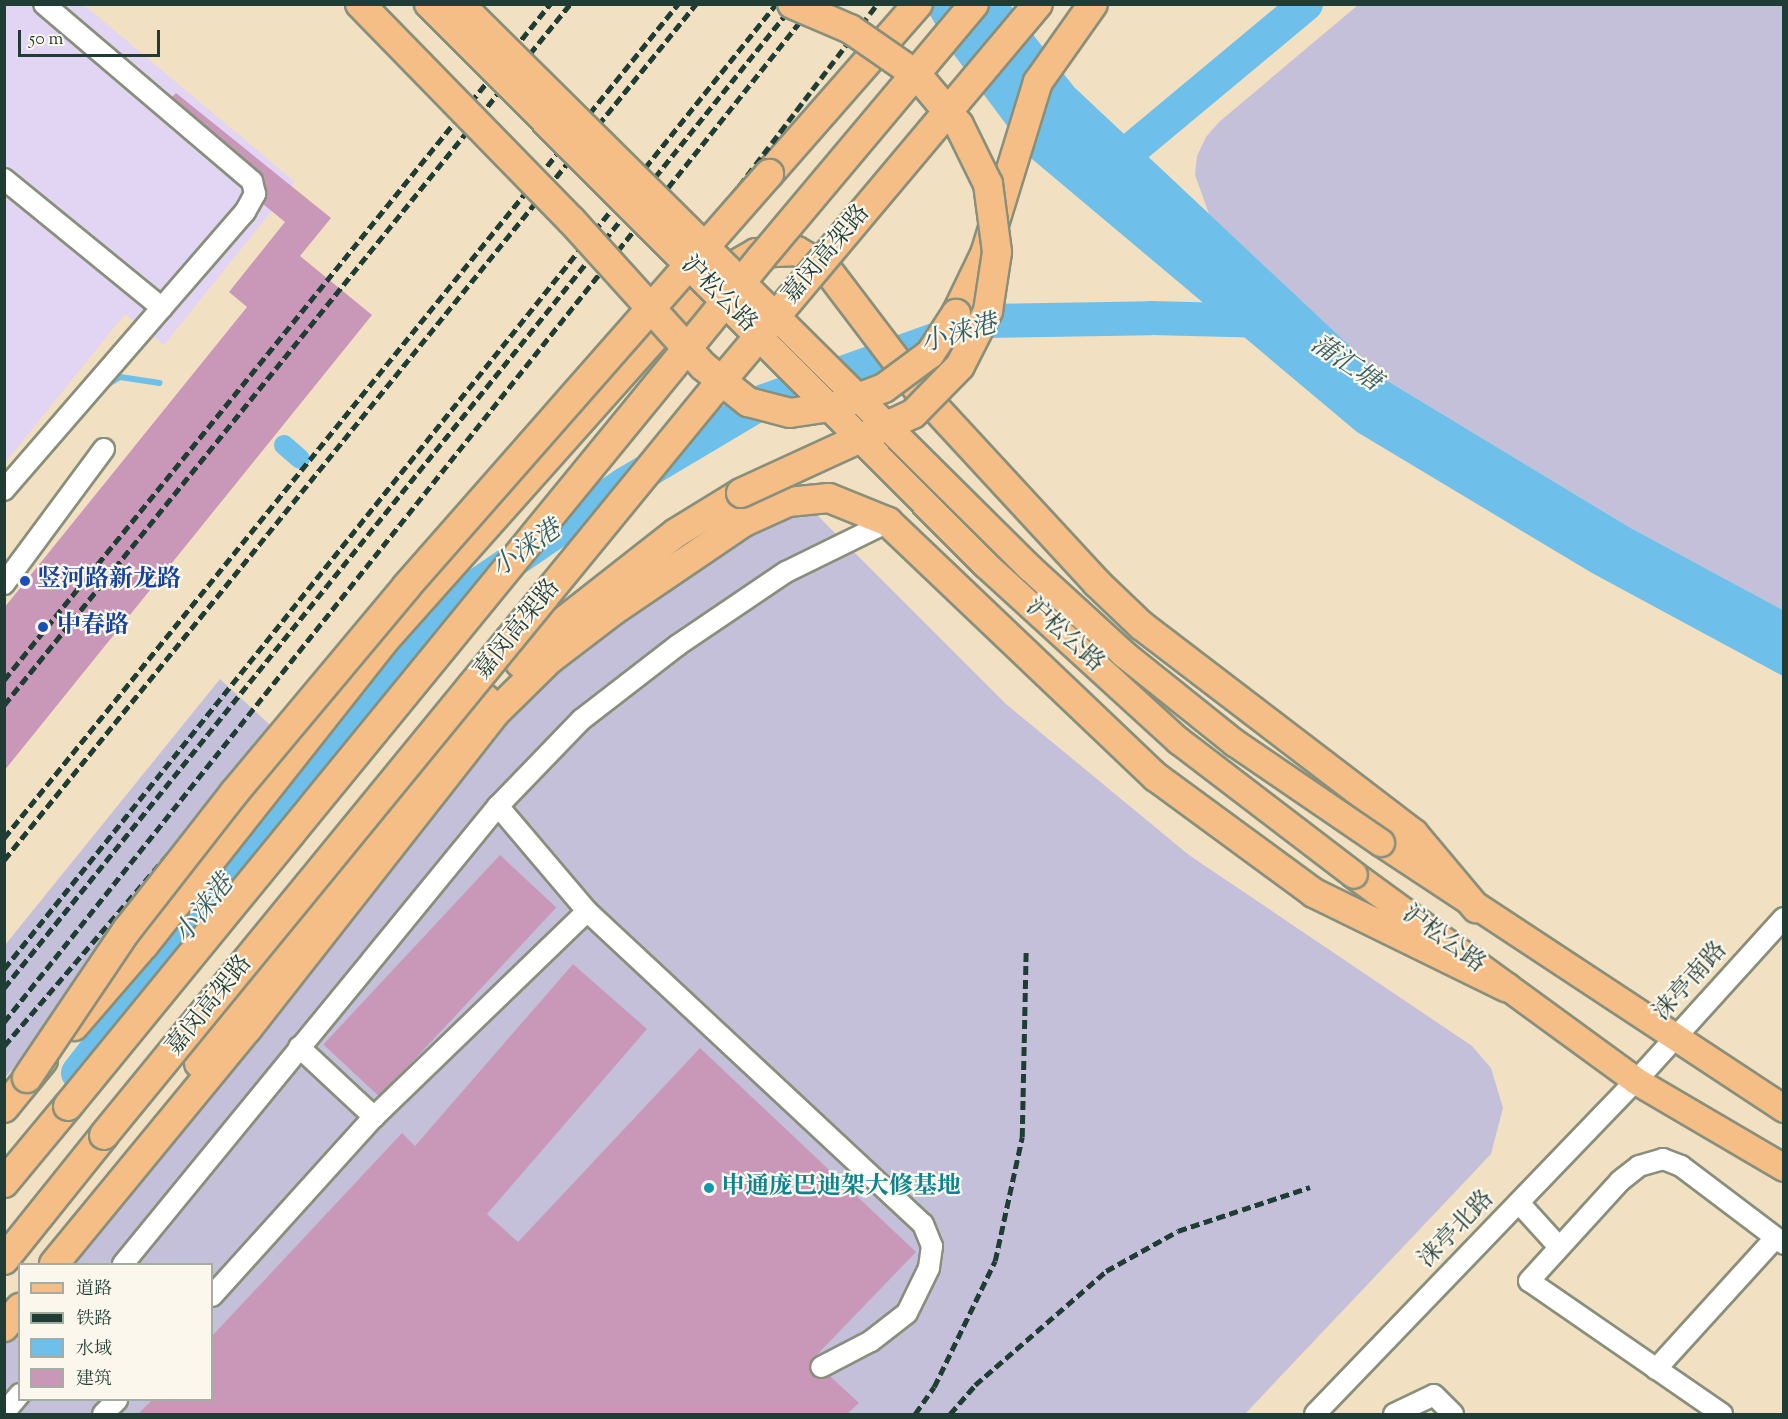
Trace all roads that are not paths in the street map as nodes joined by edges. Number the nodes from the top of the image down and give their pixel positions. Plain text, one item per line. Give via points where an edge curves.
1 (44, 4) edge
2 (360, 4) edge
3 (428, 4) edge
4 (461, 4) edge
5 (792, 4) edge
6 (918, 4) edge
7 (974, 4) edge
8 (1038, 4) edge
9 (1093, 4) edge
10 (4, 179) edge
11 (162, 308) junction
12 (104, 449) dead end
13 (4, 490) edge
14 (888, 522) junction
15 (4, 584) edge
16 (498, 806) junction
17 (1476, 908) junction
18 (587, 911) junction
19 (1784, 918) edge
20 (1506, 987) junction
21 (1673, 1040) junction
22 (299, 1047) junction
23 (27, 1078) junction
24 (1636, 1081) junction
25 (4, 1108) edge
26 (1784, 1109) edge
27 (374, 1117) junction
28 (136, 1160) junction
29 (1784, 1168) edge
30 (4, 1183) edge
31 (1519, 1203) junction
32 (1779, 1241) edge
33 (1559, 1247) junction
34 (4, 1260) edge
35 (55, 1263) edge
36 (124, 1263) edge
37 (213, 1295) edge
38 (18, 1310) edge
39 (4, 1327) edge
40 (821, 1367) dead end
41 (1656, 1369) junction
42 (18, 1396) edge
43 (116, 1401) edge
44 (1435, 1405) edge
45 (4, 1413) edge
46 (103, 1414) edge
47 (1315, 1414) edge
48 (1394, 1414) edge
49 (1453, 1414) edge
50 (1722, 1414) edge

1 - 11 street via 252,181 255,194 245,212
2 - 9 highway, bridge via 572,220 704,366 748,402 790,413 837,406 884,388 930,354 956,314 985,254 1038,82
3 - 20 main road, 沪松公路, bridge via 986,565 1179,741
4 - 17 main road, 沪松公路, bridge via 1030,568 1125,655 1234,743
5 - 28 highway, bridge via 850,29 918,76 959,125 988,184 997,252 988,311 960,366 913,414 741,493 676,533 551,631 449,736 351,859 231,1014
6 - 23 highway, bridge via 344,660 127,930
7 - 30 highway, 嘉闵高架路, bridge via 761,258
8 - 34 highway, 嘉闵高架路, bridge via 713,391
10 - 11 street
11 - 13 street
12 - 15 street
14 - 16 street via 786,572 678,645 581,720
14 - 20 highway via 1156,777 1314,893
14 - 28 highway via 829,498 788,502 744,522 550,659 494,714 248,1028
16 - 18 street
16 - 22 street
17 - 21 main road, 沪松公路
17 - 23 highway, bridge via 1414,834 1142,626 1089,574 918,389 826,268 797,251 756,254 716,276 678,311 384,640 144,945
18 - 27 street
18 - 40 street via 923,1224 932,1246 930,1268 907,1313 878,1337
19 - 21 street, 涞亭南路
20 - 24 main road, 沪松公路
21 - 24 street, 涞亭南路
21 - 26 main road, 沪松公路
22 - 27 street
22 - 36 street
23 - 25 highway
24 - 29 main road, 沪松公路
24 - 31 street, 涞亭北路
27 - 37 street
28 - 35 highway
31 - 33 street
31 - 47 street, 涞亭北路
32 - 33 street via 1681,1166 1663,1159 1639,1166 1620,1181
32 - 41 street
33 - 41 street via 1529,1281
38 - 39 highway
41 - 50 street
42 - 45 street
43 - 46 street
44 - 48 street
44 - 49 street

